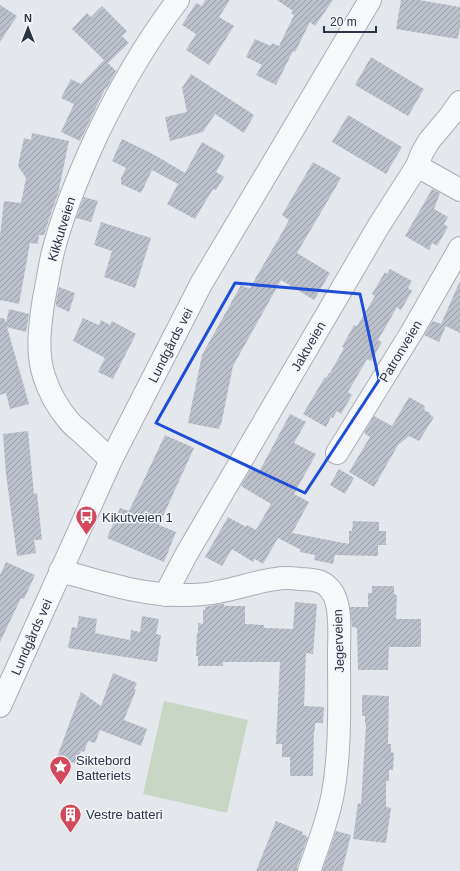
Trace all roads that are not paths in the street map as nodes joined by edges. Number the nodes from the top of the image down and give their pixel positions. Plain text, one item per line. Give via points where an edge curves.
1 (178, 0) edge
2 (370, 0) edge
3 (460, 102) edge
4 (417, 166) junction
5 (460, 190) edge
6 (460, 248) edge
7 (337, 453) dead end
8 (111, 460) junction
9 (60, 571) junction
10 (165, 595) junction
11 (0, 706) edge
12 (309, 871) edge

1 - 8 street, Kikkutveien via 158,26 128,74 82,166 57,239 42,312 41,364 55,401 70,422
2 - 8 street, Lundgårds vei via 201,284
3 - 4 street, Jaktveien via 430,140
4 - 5 street
4 - 10 street, Jaktveien via 378,227
6 - 7 street, Patronveien
8 - 9 street, Lundgårds vei
9 - 10 street, Jegerveien via 127,589
9 - 11 street, Lundgårds vei
10 - 12 street, Jegerveien via 201,595 276,578 305,579 322,583 333,593 339,624 338,752 333,793

